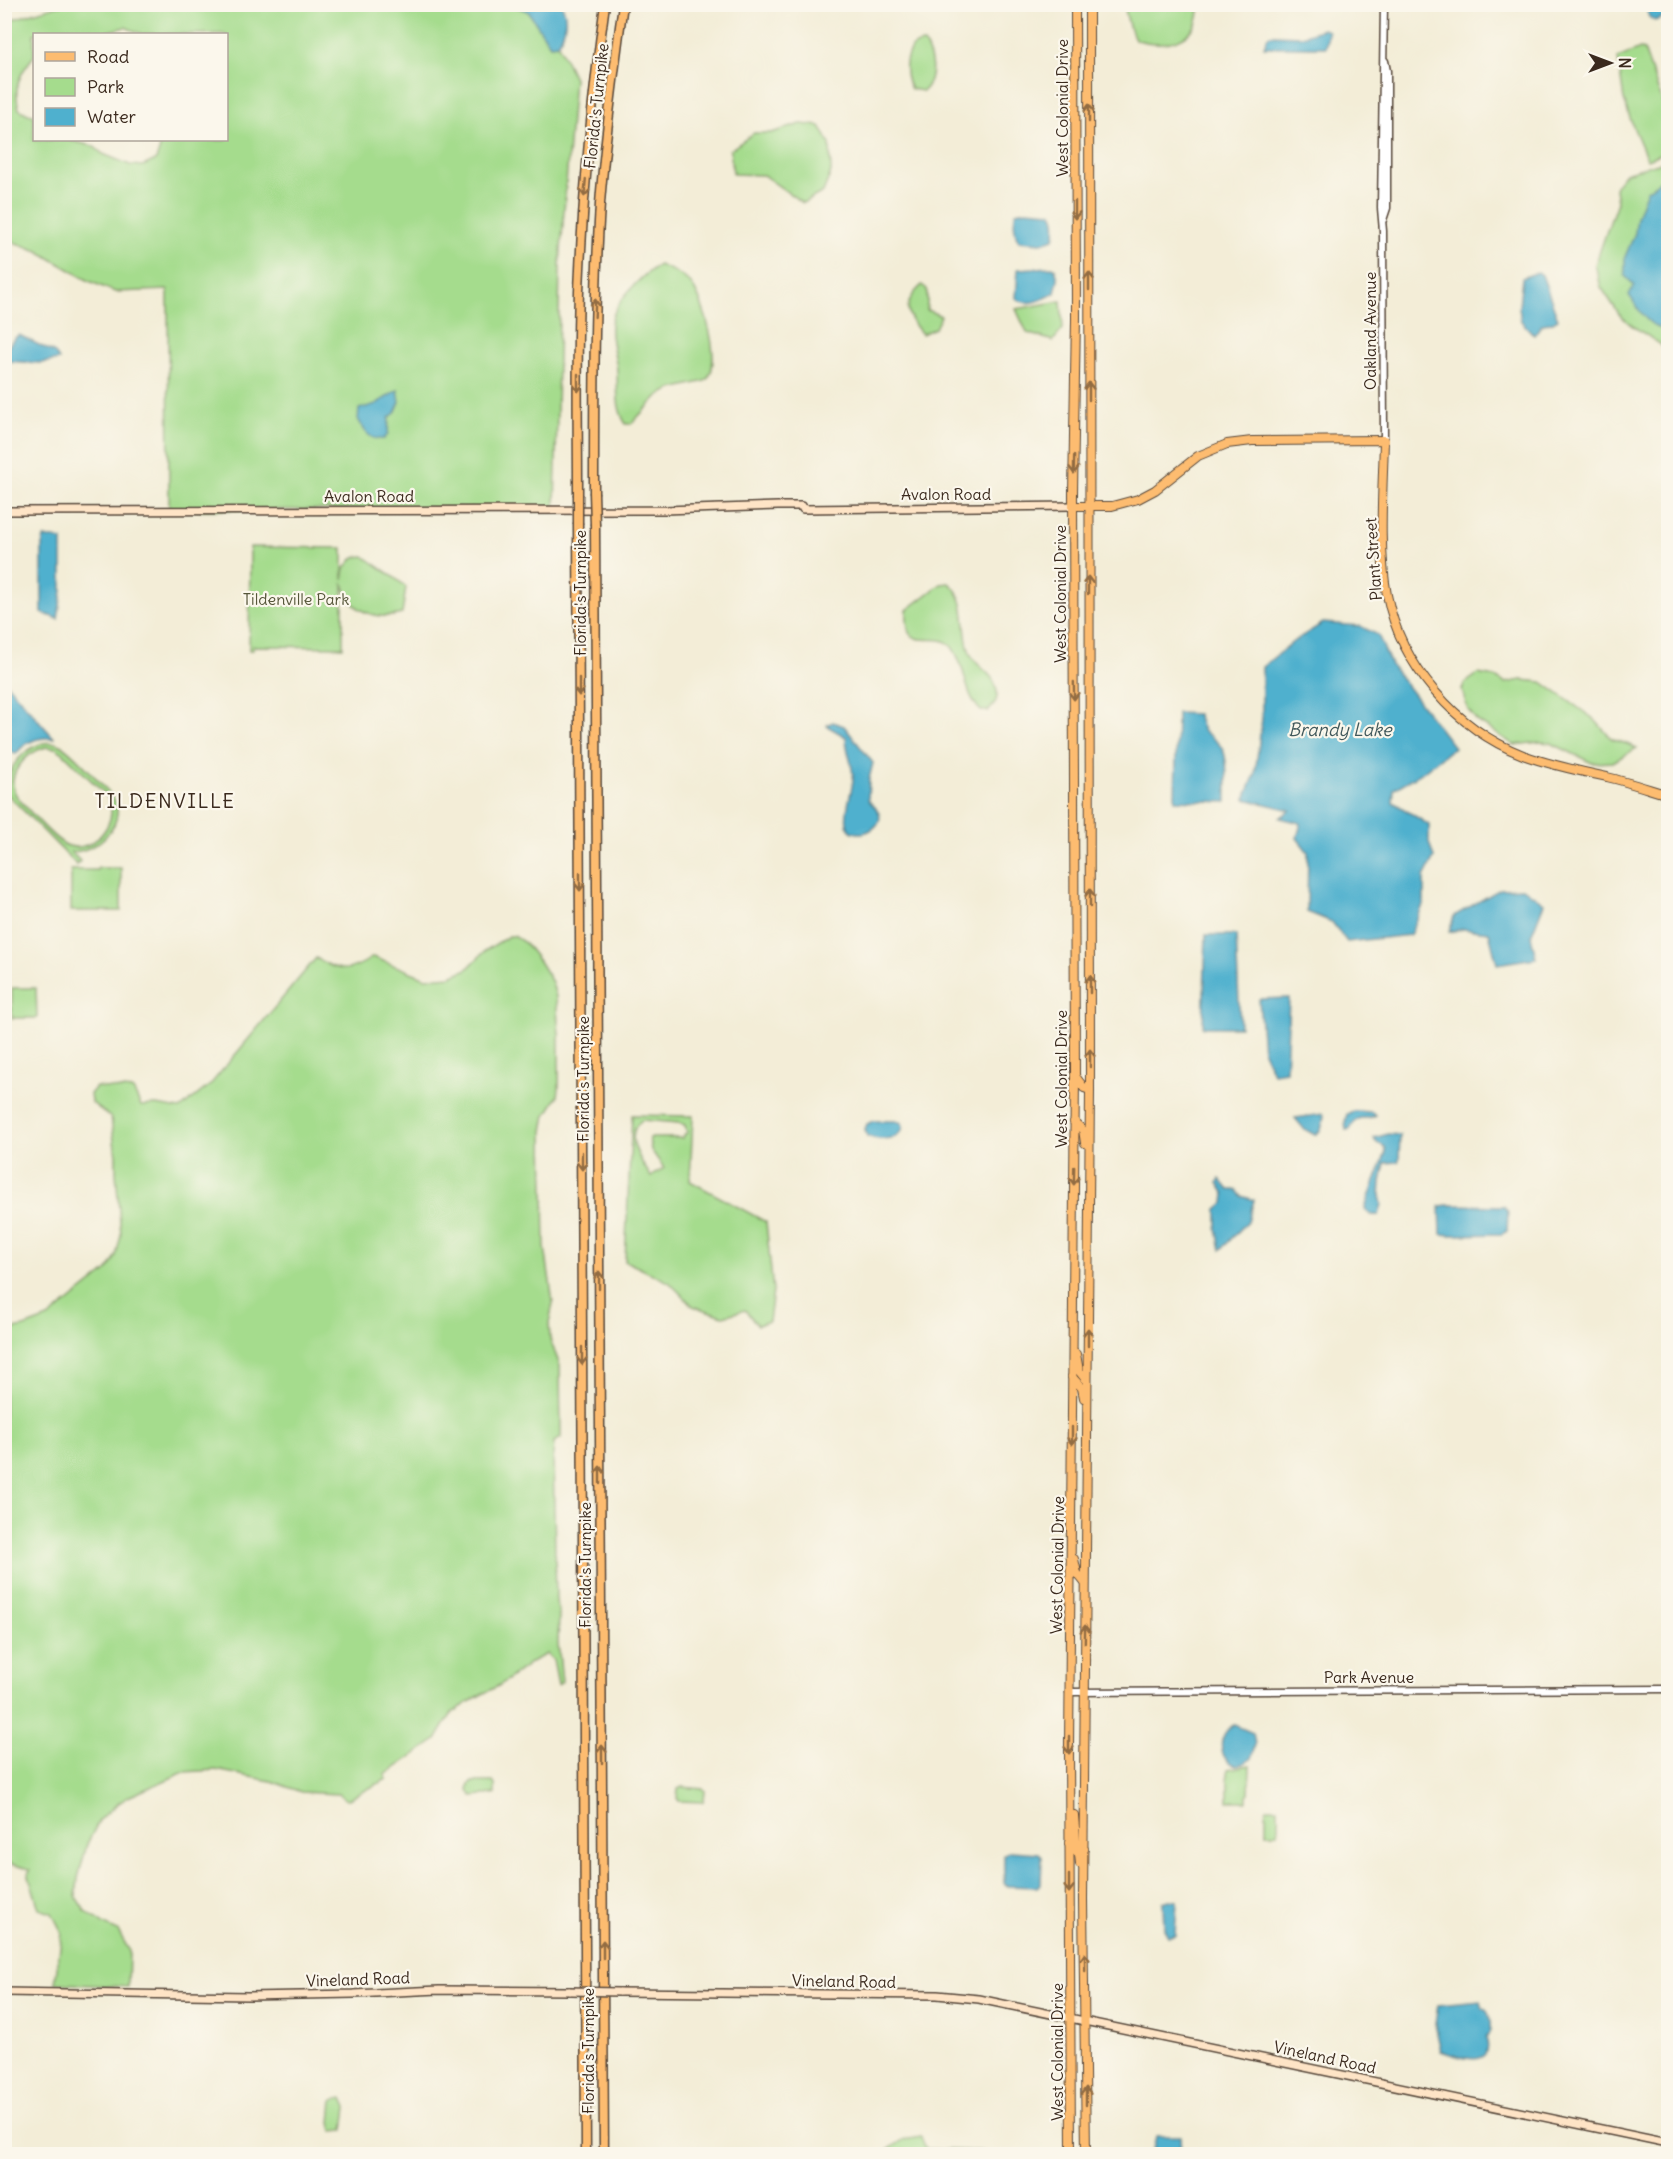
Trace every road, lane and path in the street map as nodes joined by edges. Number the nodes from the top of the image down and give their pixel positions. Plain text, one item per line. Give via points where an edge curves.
1 (605, 4) edge
2 (623, 4) edge
3 (1075, 4) edge
4 (1089, 4) edge
5 (1384, 4) edge
6 (1384, 440) junction
7 (1073, 506) junction
8 (1088, 506) junction
9 (4, 511) edge
10 (1075, 744) junction
11 (1075, 792) junction
12 (1668, 795) edge
13 (1090, 796) junction
14 (1090, 819) junction
15 (1075, 1076) junction
16 (1090, 1090) junction
17 (1074, 1122) junction
18 (1089, 1175) junction
19 (1072, 1338) junction
20 (1072, 1377) junction
21 (1087, 1381) junction
22 (1087, 1417) junction
23 (1071, 1549) junction
24 (1085, 1583) junction
25 (1668, 1689) edge
26 (1069, 1692) junction
27 (1084, 1692) junction
28 (1070, 1798) junction
29 (1069, 1843) junction
30 (1084, 1850) junction
31 (1083, 1899) junction
32 (4, 1992) edge
33 (1070, 2018) junction
34 (1085, 2021) junction
35 (1668, 2143) edge
36 (586, 2154) edge
37 (604, 2154) edge
38 (1071, 2154) edge
39 (1086, 2154) edge

1 -> 36 highway, Florida's Turnpike, bridge via 584,203 579,336
37 -> 2 highway, Florida's Turnpike, bridge via 594,337 600,204
3 -> 7 main road, West Colonial Drive
8 -> 4 main road, West Colonial Drive
5 - 6 street, Oakland Avenue
6 - 8 main road, Avalon Road via 1227,444 1198,456 1138,499 1112,506
6 - 12 main road, Plant Street via 1383,547 1387,592 1397,630 1425,680 1479,732 1522,754
7 - 8 main road, Avalon Road
7 - 9 main road, Avalon Road
7 -> 10 main road, West Colonial Drive
13 -> 8 main road, West Colonial Drive
10 - 11 main road, West Colonial Drive
10 - 13 main road via 1080,783
11 - 14 main road via 1084,799
11 - 15 main road, West Colonial Drive
13 - 14 main road, West Colonial Drive
16 -> 14 main road, West Colonial Drive
15 - 16 main road
15 - 17 main road, West Colonial Drive
16 - 18 main road, West Colonial Drive
17 - 18 main road via 1083,1130
17 -> 19 main road, West Colonial Drive
21 -> 18 main road, West Colonial Drive
19 - 20 main road, West Colonial Drive
19 - 21 main road via 1079,1371
20 - 22 main road via 1082,1389
20 -> 23 main road, West Colonial Drive
21 - 22 main road, West Colonial Drive
22 - 24 main road, West Colonial Drive
23 - 24 main road via 1077,1573
23 - 26 main road, West Colonial Drive
27 -> 24 main road, West Colonial Drive
25 - 27 street, Park Avenue
26 - 27 street, Park Avenue
26 -> 28 main road, West Colonial Drive
27 - 30 main road, West Colonial Drive
28 - 29 main road, West Colonial Drive
28 - 30 main road via 1076,1841
29 - 31 main road via 1078,1854
29 -> 33 main road, West Colonial Drive
30 - 31 main road, West Colonial Drive
34 -> 31 main road, West Colonial Drive
32 - 33 main road, Vineland Road, bridge via 248,1996 447,1990 948,1996
33 - 34 main road, Vineland Road
33 - 38 main road, West Colonial Drive
34 - 35 main road, Vineland Road
39 -> 34 main road, West Colonial Drive

